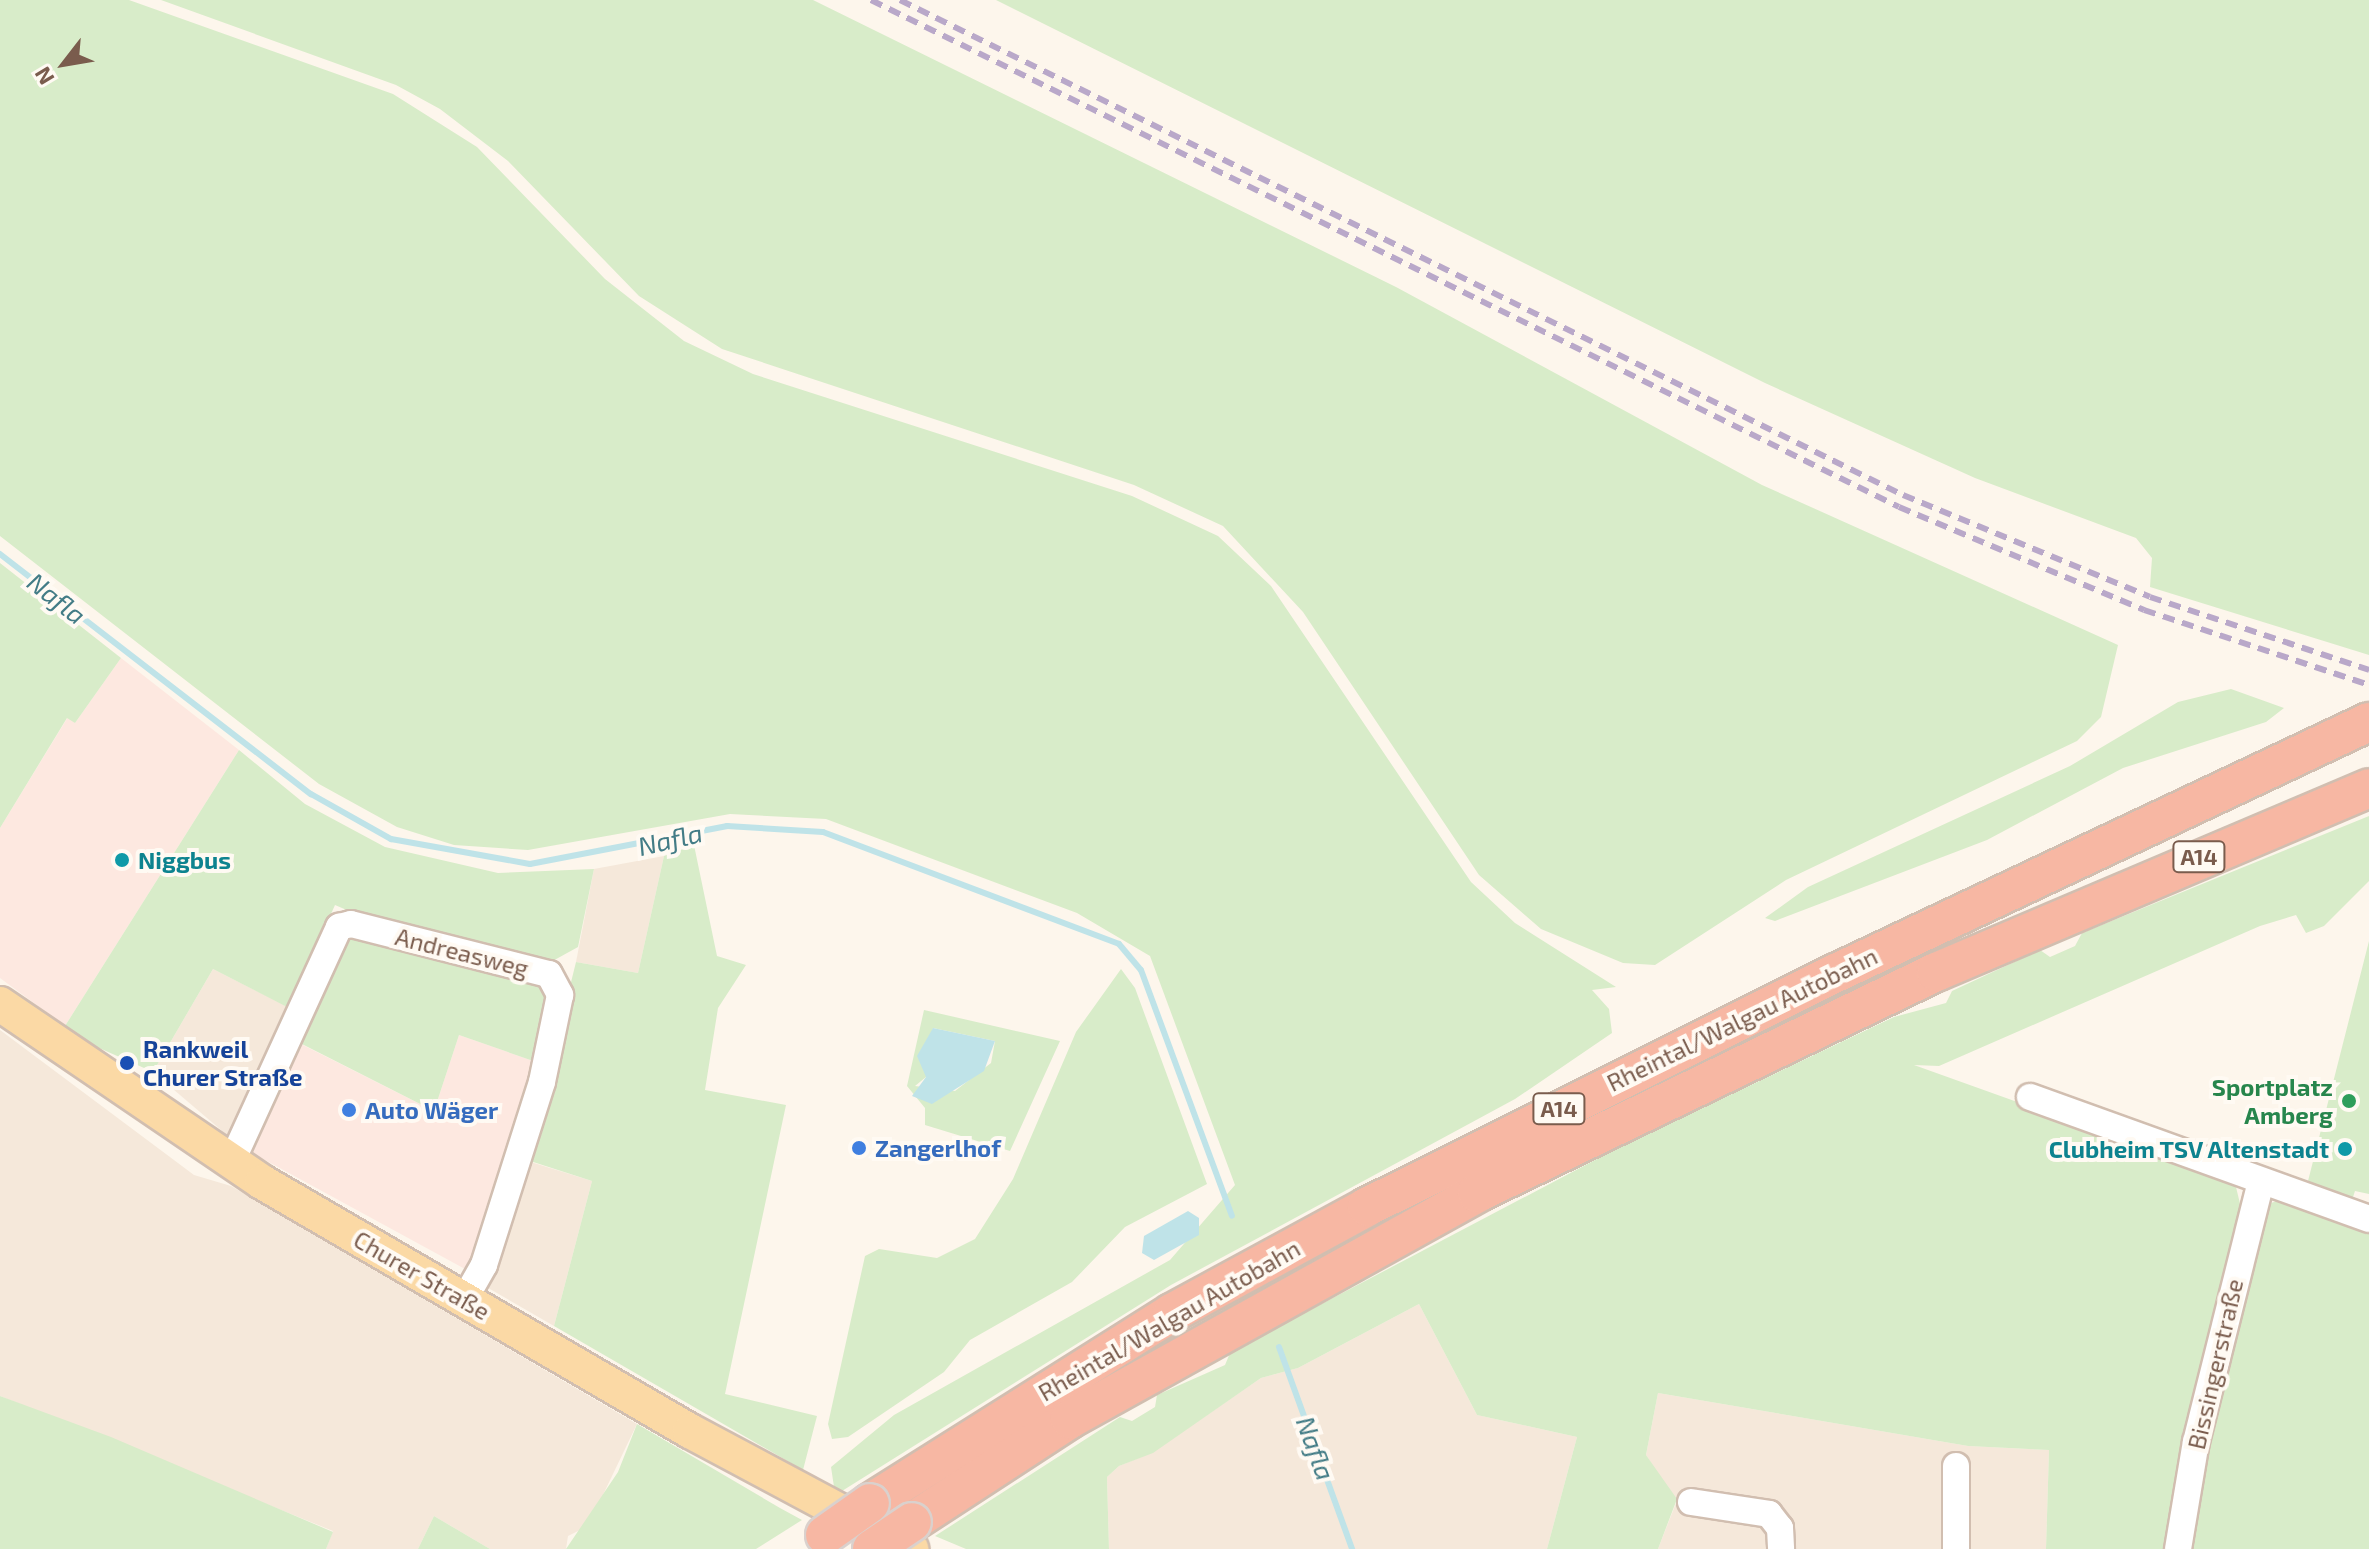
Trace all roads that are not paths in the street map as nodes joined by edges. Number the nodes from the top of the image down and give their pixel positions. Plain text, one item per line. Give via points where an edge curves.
1 (2369, 722) edge
2 (2359, 792) edge
3 (0, 1004) edge
4 (2030, 1097) dead end
5 (231, 1163) junction
6 (2261, 1182) junction
7 (2369, 1219) edge
8 (464, 1300) junction
9 (1956, 1466) dead end
10 (1691, 1502) dead end
11 (846, 1532) edge
12 (912, 1536) edge
13 (1781, 1549) edge
14 (1956, 1549) edge
15 (2178, 1549) edge

1 - 11 highway, Rheintal/Walgau Autobahn / A14 via 1367,1207 1172,1313
2 - 12 highway, Rheintal/Walgau Autobahn / A14 via 1911,984 1477,1193 1083,1412
3 - 5 main road, Churer Straße
4 - 6 street
5 - 8 main road, Churer Straße
5 - 8 street, Andreasweg via 339,927 351,924 549,974 560,995 542,1082 484,1265
6 - 7 street
6 - 15 street, Bissingerstraße via 2196,1442
8 - 11 main road, Churer Straße
9 - 14 street
10 - 13 street via 1769,1514 1780,1528
11 - 12 highway, Rheintal/Walgau Autobahn / A14, bridge

